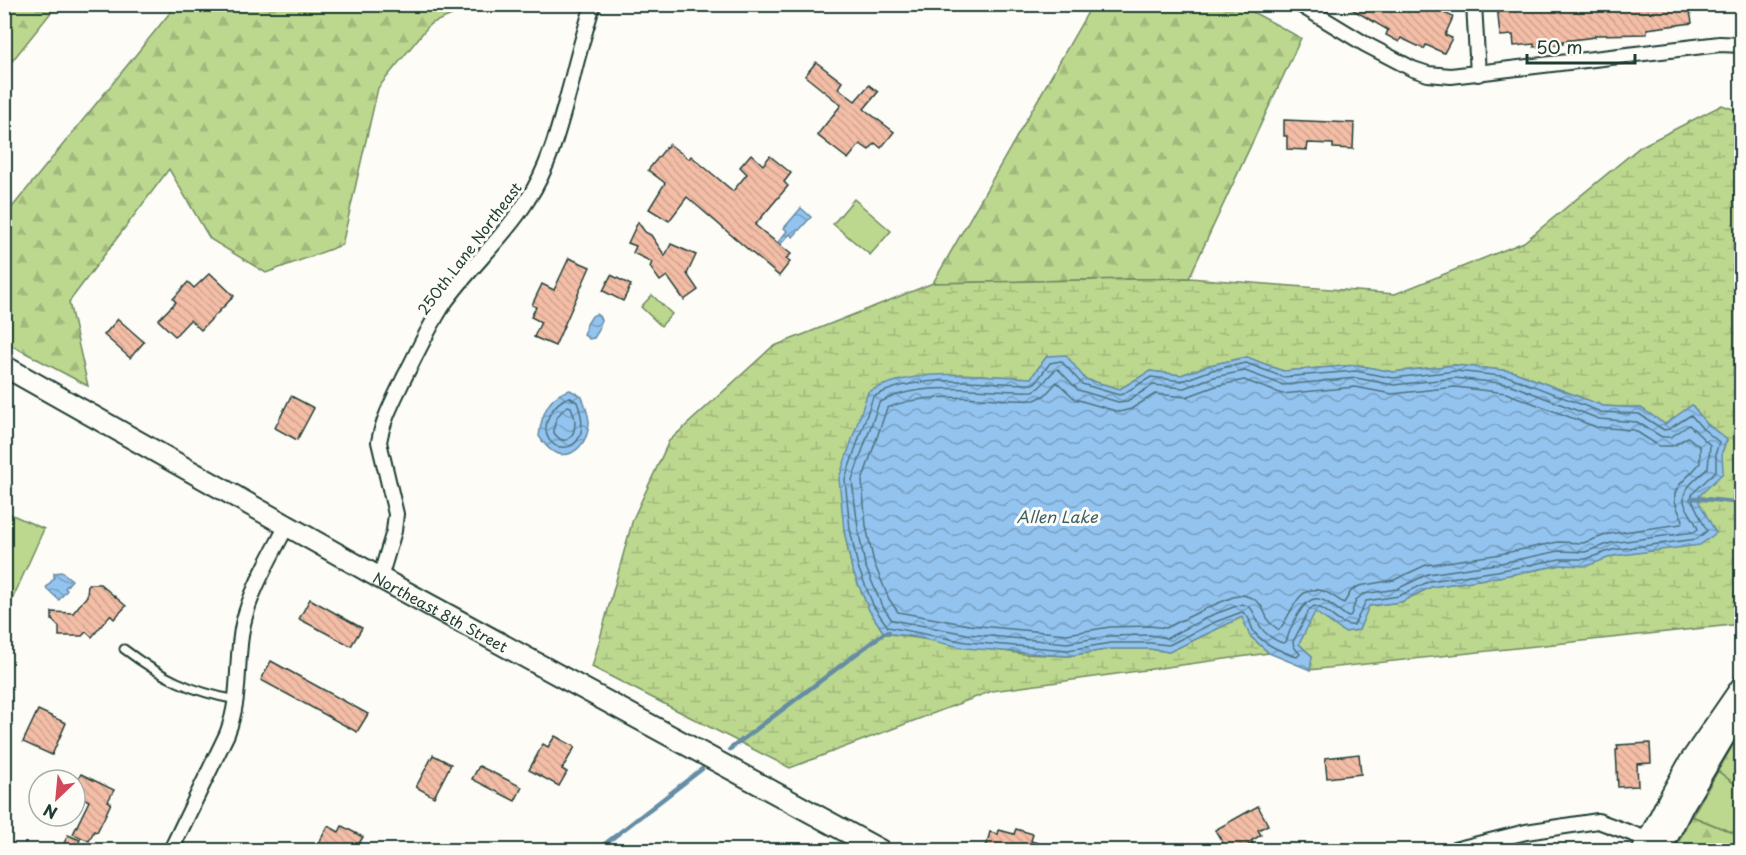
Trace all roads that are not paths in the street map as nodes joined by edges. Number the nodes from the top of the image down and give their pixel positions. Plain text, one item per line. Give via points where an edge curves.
1 (593, 4) edge
2 (1299, 4) edge
3 (1474, 4) edge
4 (1742, 45) edge
5 (1478, 74) junction
6 (4, 366) edge
7 (287, 525) junction
8 (380, 578) junction
9 (124, 649) dead end
10 (1742, 686) edge
11 (237, 700) junction
12 (1742, 707) edge
13 (1696, 766) junction
14 (1654, 847) edge
15 (171, 850) edge
16 (880, 850) edge
17 (1454, 850) edge

1 - 8 street, 250th Lane Northeast via 544,170 511,223 445,302 387,413 379,442 396,514
2 - 5 street via 1413,69 1451,76
3 - 5 street
4 - 5 street via 1720,44
6 - 7 street, Northeast 8th Street
7 - 8 street, Northeast 8th Street
7 - 11 street via 247,610
8 - 16 street, Northeast 8th Street
9 - 11 lane via 179,684
10 - 13 street
11 - 15 street via 227,734
12 - 13 street
13 - 14 street via 1670,796
14 - 17 street via 1598,821 1526,832

